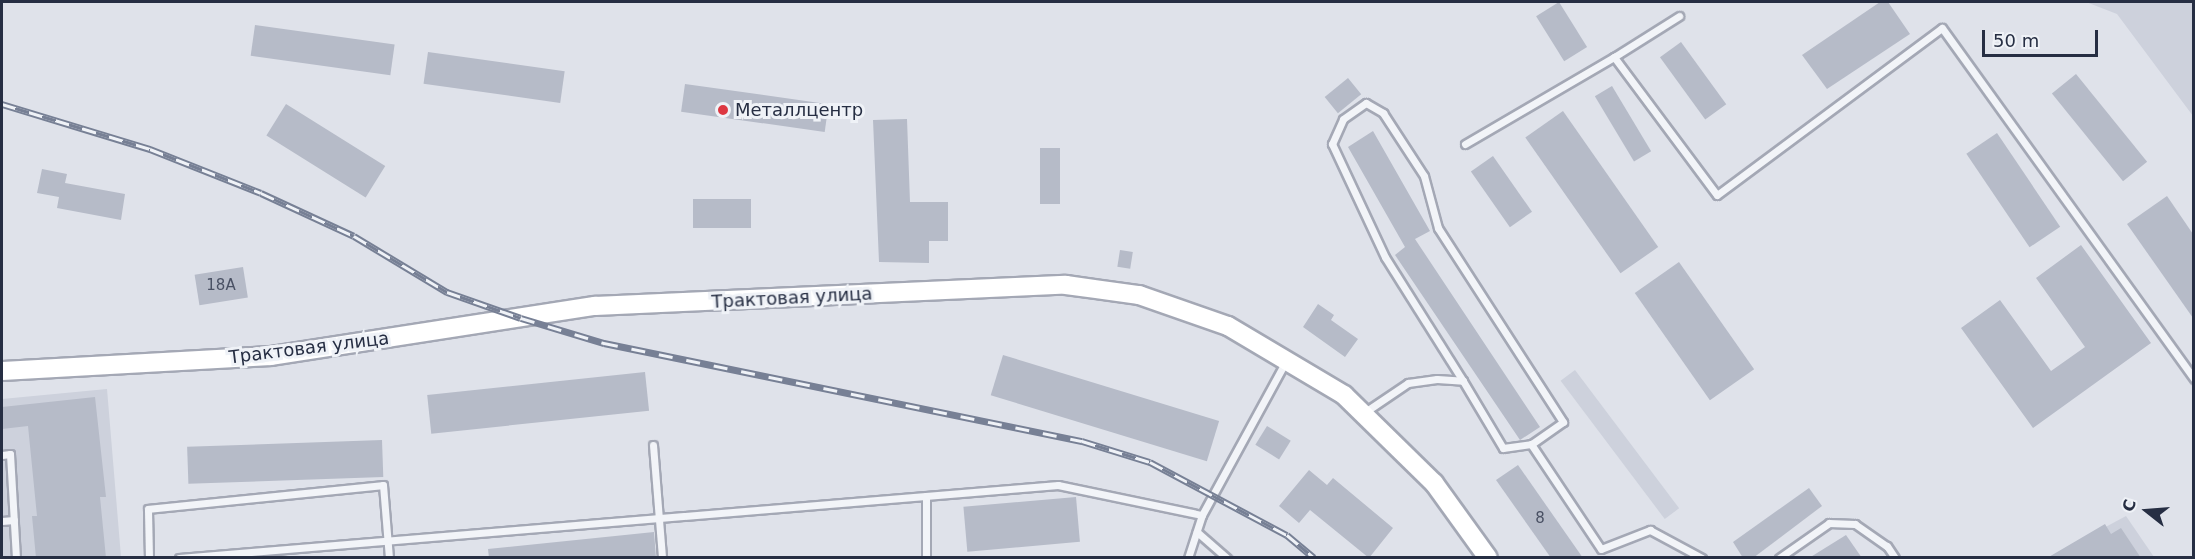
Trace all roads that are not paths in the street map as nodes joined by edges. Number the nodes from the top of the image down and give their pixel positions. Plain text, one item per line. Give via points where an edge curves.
1 (1679, 16) dead end
2 (1614, 57) junction
3 (1465, 144) dead end
4 (1287, 361) junction
5 (2, 371) edge
6 (2193, 379) edge
7 (1463, 381) junction
8 (1365, 412) junction
9 (1531, 444) junction
10 (653, 445) dead end
11 (2, 455) edge
12 (926, 496) junction
13 (1202, 515) junction
14 (657, 518) junction
15 (14, 520) junction
16 (2, 521) edge
17 (1197, 532) junction
18 (387, 540) junction
19 (16, 558) edge
20 (149, 558) edge
21 (179, 558) edge
22 (389, 558) edge
23 (662, 558) edge
24 (926, 558) edge
25 (1188, 558) edge
26 (1227, 558) edge
27 (1488, 558) edge
28 (1702, 558) edge
29 (1779, 558) edge
30 (1895, 558) edge

1 - 2 lane
2 - 3 lane
2 - 6 lane via 1718,195 1942,28
4 - 5 main road, Трактовая улица via 1228,326 1150,299 1066,285 595,306 271,356
4 - 8 main road, Трактовая улица
4 - 13 lane
7 - 8 lane via 1408,383
7 - 9 lane via 1503,448
7 - 9 lane via 1385,257 1332,144 1343,119 1366,103 1383,113 1424,176 1438,228 1563,423
8 - 27 main road, Трактовая улица via 1434,483
9 - 28 lane via 1601,549 1650,530
10 - 14 lane
11 - 15 lane via 10,454
12 - 13 lane via 1058,485
12 - 14 lane
12 - 24 lane
13 - 17 lane
14 - 18 lane
14 - 23 lane
15 - 16 lane
15 - 19 lane
17 - 25 lane
17 - 26 lane
18 - 20 lane via 383,485 148,509
18 - 21 lane
18 - 22 lane
29 - 30 lane via 1829,523 1856,524 1887,546

